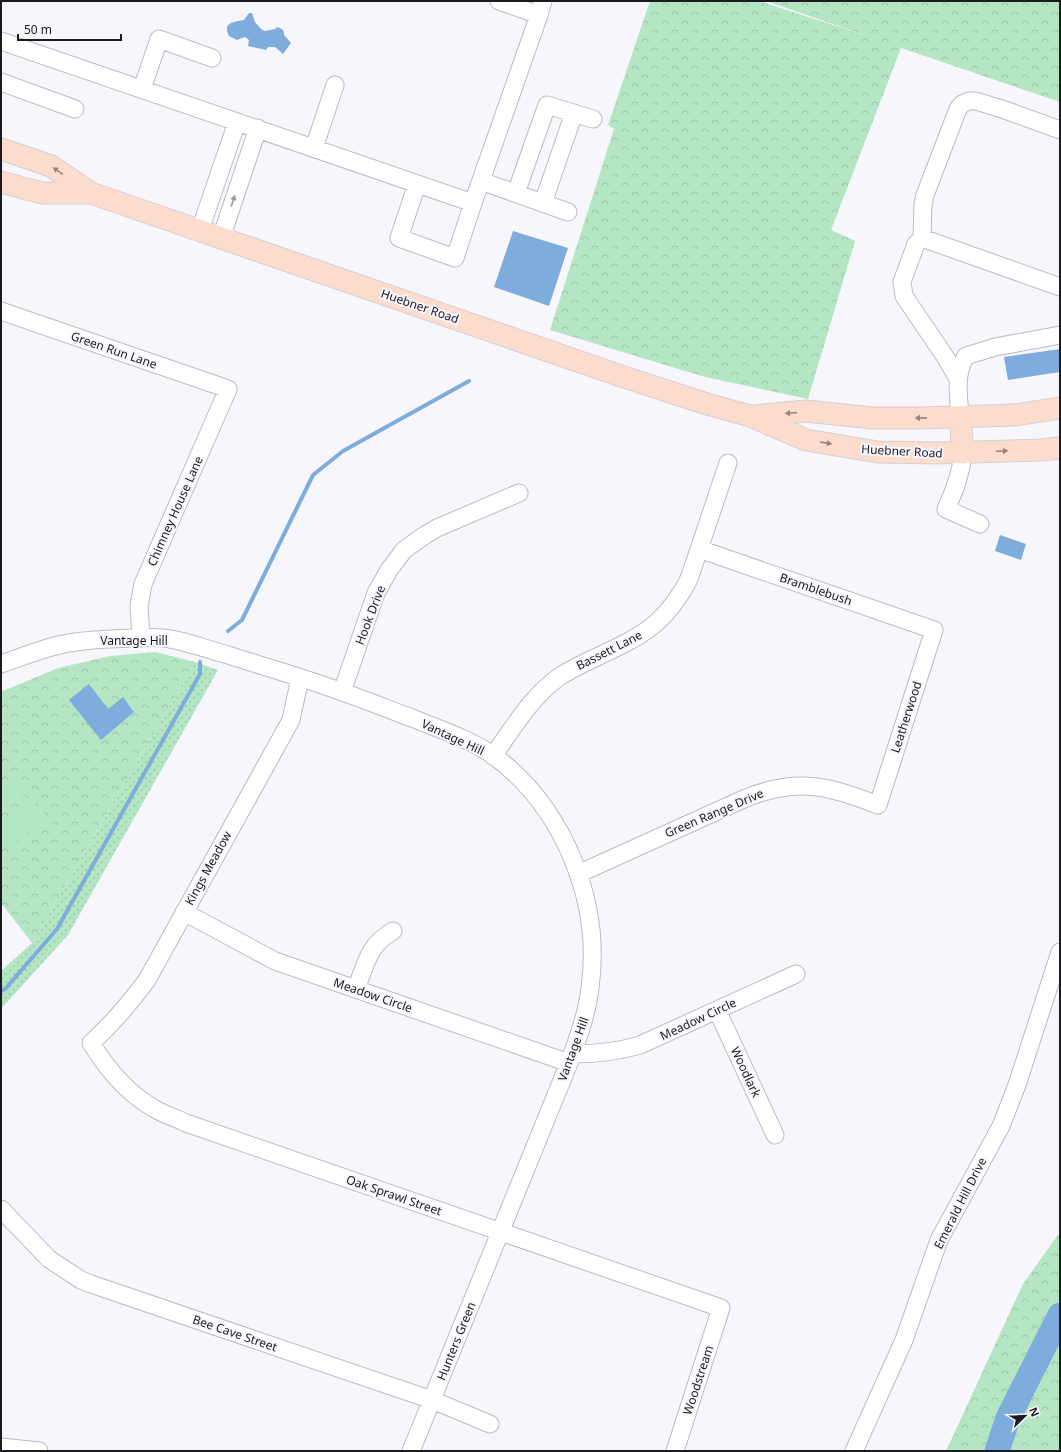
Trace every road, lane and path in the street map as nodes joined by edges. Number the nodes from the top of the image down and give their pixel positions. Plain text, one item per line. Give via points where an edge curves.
1 (500, 1) edge
2 (541, 8) edge
3 (1, 41) edge
4 (212, 58) dead end
5 (1, 82) edge
6 (335, 85) dead end
7 (142, 90) junction
8 (75, 109) dead end
9 (574, 114) junction
10 (593, 119) dead end
11 (237, 122) junction
12 (258, 128) junction
13 (1060, 130) edge
14 (314, 148) junction
15 (1, 149) edge
16 (481, 181) junction
17 (1, 182) edge
18 (417, 184) junction
19 (91, 193) junction
20 (516, 193) junction
21 (473, 203) junction
22 (543, 203) junction
23 (568, 212) dead end
24 (200, 230) junction
25 (221, 238) junction
26 (922, 238) junction
27 (1060, 287) edge
28 (1, 311) edge
29 (1060, 336) edge
30 (958, 377) junction
31 (228, 389) joint
32 (1060, 408) edge
33 (750, 416) junction
34 (960, 417) junction
35 (1060, 448) edge
36 (963, 453) junction
37 (728, 463) dead end
38 (519, 493) dead end
39 (980, 524) dead end
40 (699, 549) junction
41 (934, 630) joint
42 (141, 638) junction
43 (1, 664) edge
44 (300, 678) junction
45 (342, 692) junction
46 (493, 756) junction
47 (878, 805) joint
48 (578, 874) junction
49 (184, 912) junction
50 (393, 931) dead end
51 (1060, 952) edge
52 (796, 974) dead end
53 (356, 989) junction
54 (717, 1010) junction
55 (91, 1043) joint
56 (571, 1058) junction
57 (775, 1135) dead end
58 (1, 1209) edge
59 (501, 1232) junction
60 (721, 1308) joint
61 (432, 1400) junction
62 (490, 1424) dead end
63 (1, 1447) edge
64 (39, 1451) edge
65 (411, 1451) edge
66 (676, 1451) edge
67 (854, 1451) edge

1 - 2 street
2 - 16 street
3 - 7 street
4 - 7 street via 159,39
5 - 8 street
6 - 14 street
7 - 11 street
9 - 10 street
9 - 20 street via 547,105
9 - 22 street
11 - 12 street
11 - 24 street
12 - 14 street
25 -> 12 street
13 - 26 street via 976,101 962,104 925,195
14 - 18 street
19 -> 15 main road, Huebner Road via 51,166
16 - 20 street
16 - 21 street
17 - 19 main road, Huebner Road via 42,193
18 - 21 street
18 - 21 street via 399,238 455,258
19 - 24 main road, Huebner Road
20 - 22 street
22 - 23 street
24 - 25 main road, Huebner Road
25 - 33 main road, Huebner Road via 621,376
26 - 27 street
26 - 30 street via 916,244 902,282 904,296
28 - 31 street, Green Run Lane
29 - 30 street via 995,347 966,356 961,363
30 - 34 street
31 - 42 street, Chimney House Lane via 143,584 139,606
32 - 34 main road, Huebner Road via 1015,415
34 -> 33 main road, Huebner Road via 872,418 806,411
33 -> 36 main road, Huebner Road via 806,440 878,452
34 - 36 main road
36 -> 35 main road, Huebner Road
36 - 39 street via 961,471 946,509
37 - 40 street, Bassett Lane
38 - 45 street, Hook Drive via 437,528 404,550 376,593
40 - 41 street, Bramblebush
40 - 46 street, Bassett Lane via 689,579 667,613 634,639 570,670 548,686 529,706
41 - 47 street, Leatherwood
42 - 43 street, Vantage Hill via 74,642
42 - 44 street, Vantage Hill via 169,638
44 - 45 street, Vantage Hill
44 - 49 street, Kings Meadow via 291,720
45 - 46 street, Vantage Hill via 442,730
46 - 48 street, Vantage Hill via 513,772 548,812 562,835
47 - 48 street, Green Range Drive via 844,792 816,786 787,786 773,789 746,798
48 - 56 street, Vantage Hill via 588,908 592,934 591,987 579,1038
49 - 53 street, Meadow Circle via 275,961
49 - 55 street, Kings Meadow via 143,985 116,1019
50 - 53 street via 383,937 372,950
51 - 67 street, Emerald Hill Drive via 1001,1126 939,1240 904,1340
52 - 54 street, Meadow Circle
53 - 56 street, Meadow Circle
54 - 56 street, Meadow Circle via 640,1045
54 - 57 street, Woodlark
55 - 59 street, Oak Sprawl Street via 112,1072 140,1099 186,1123
56 - 59 street, Vantage Hill
58 - 61 street, Bee Cave Street via 48,1259 81,1280
59 - 60 street, Oak Sprawl Street
59 - 61 street, Hunters Green
60 - 66 street, Woodstream
61 - 62 street, Bee Cave Street
61 - 65 street, Hunters Green
63 - 64 street

